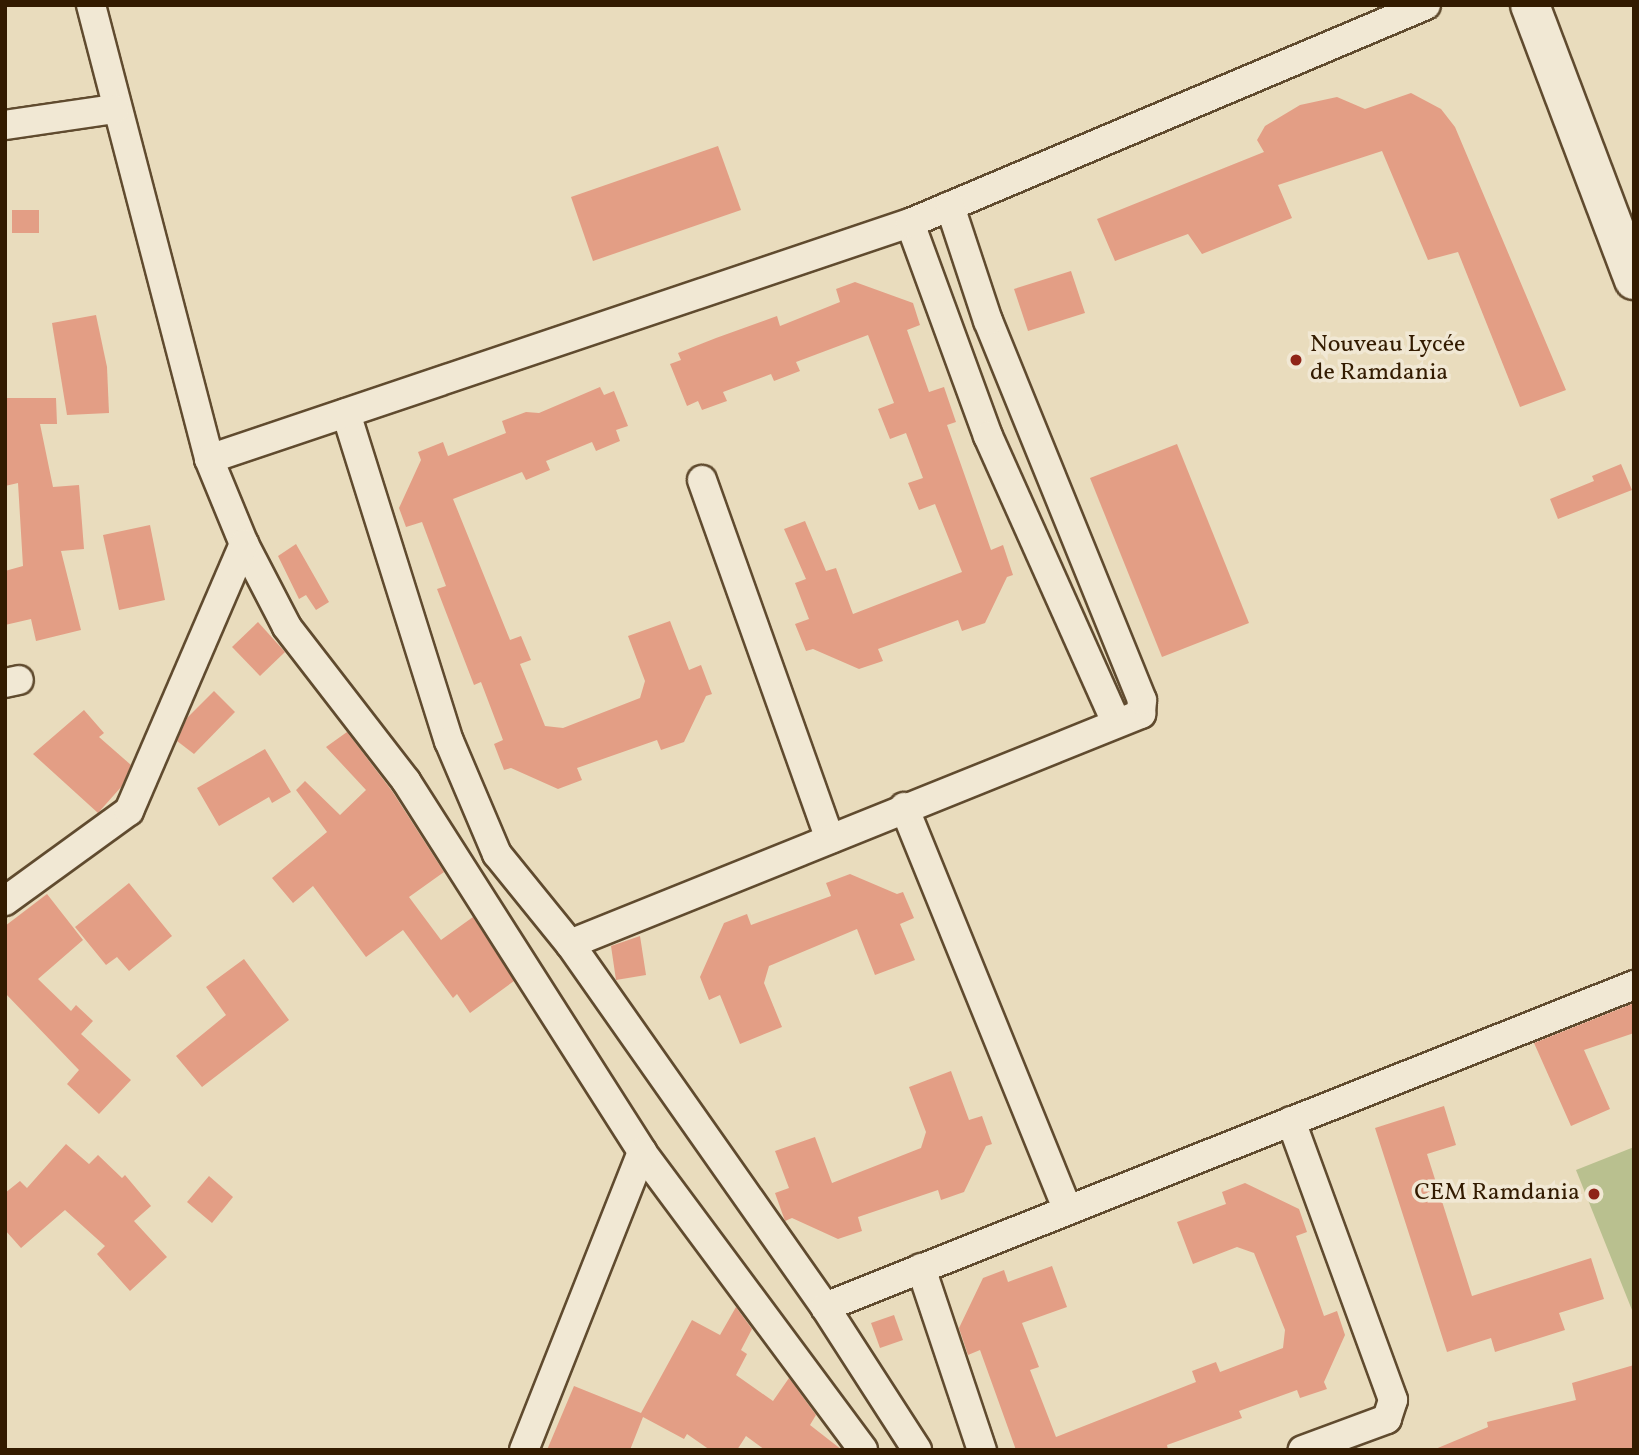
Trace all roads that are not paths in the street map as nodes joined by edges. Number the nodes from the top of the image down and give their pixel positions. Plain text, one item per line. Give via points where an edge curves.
1 (91, 5) edge
2 (1426, 5) edge
3 (1530, 5) edge
4 (115, 109) junction
5 (5, 125) edge
6 (950, 206) junction
7 (910, 223) junction
8 (1634, 280) edge
9 (346, 412) junction
10 (209, 459) junction
11 (702, 480) dead end
12 (244, 544) junction
13 (1116, 722) junction
14 (904, 807) junction
15 (830, 839) junction
16 (5, 901) edge
17 (570, 944) junction
18 (1634, 985) edge
19 (1291, 1121) junction
20 (642, 1152) junction
21 (1069, 1210) junction
22 (921, 1268) junction
23 (825, 1307) junction
24 (524, 1450) edge
25 (863, 1450) edge
26 (917, 1450) edge
27 (982, 1450) edge
28 (1303, 1450) edge

1 - 4 street
2 - 6 street
3 - 8 main road
4 - 5 street
4 - 10 street via 139,180
6 - 7 street
6 - 13 street via 988,321 1142,700 1139,718
7 - 9 street
7 - 13 street via 988,436
9 - 10 street
9 - 17 street via 454,754 497,854
10 - 12 street
11 - 15 street
12 - 16 street via 129,811
12 - 20 street via 287,628 406,781
13 - 14 street
14 - 15 street
14 - 21 street
15 - 17 street
17 - 23 street
18 - 19 street
19 - 21 street
19 - 28 street via 1393,1400 1387,1419
20 - 24 street
20 - 25 street
21 - 22 street
22 - 23 street
22 - 27 street
23 - 26 street

